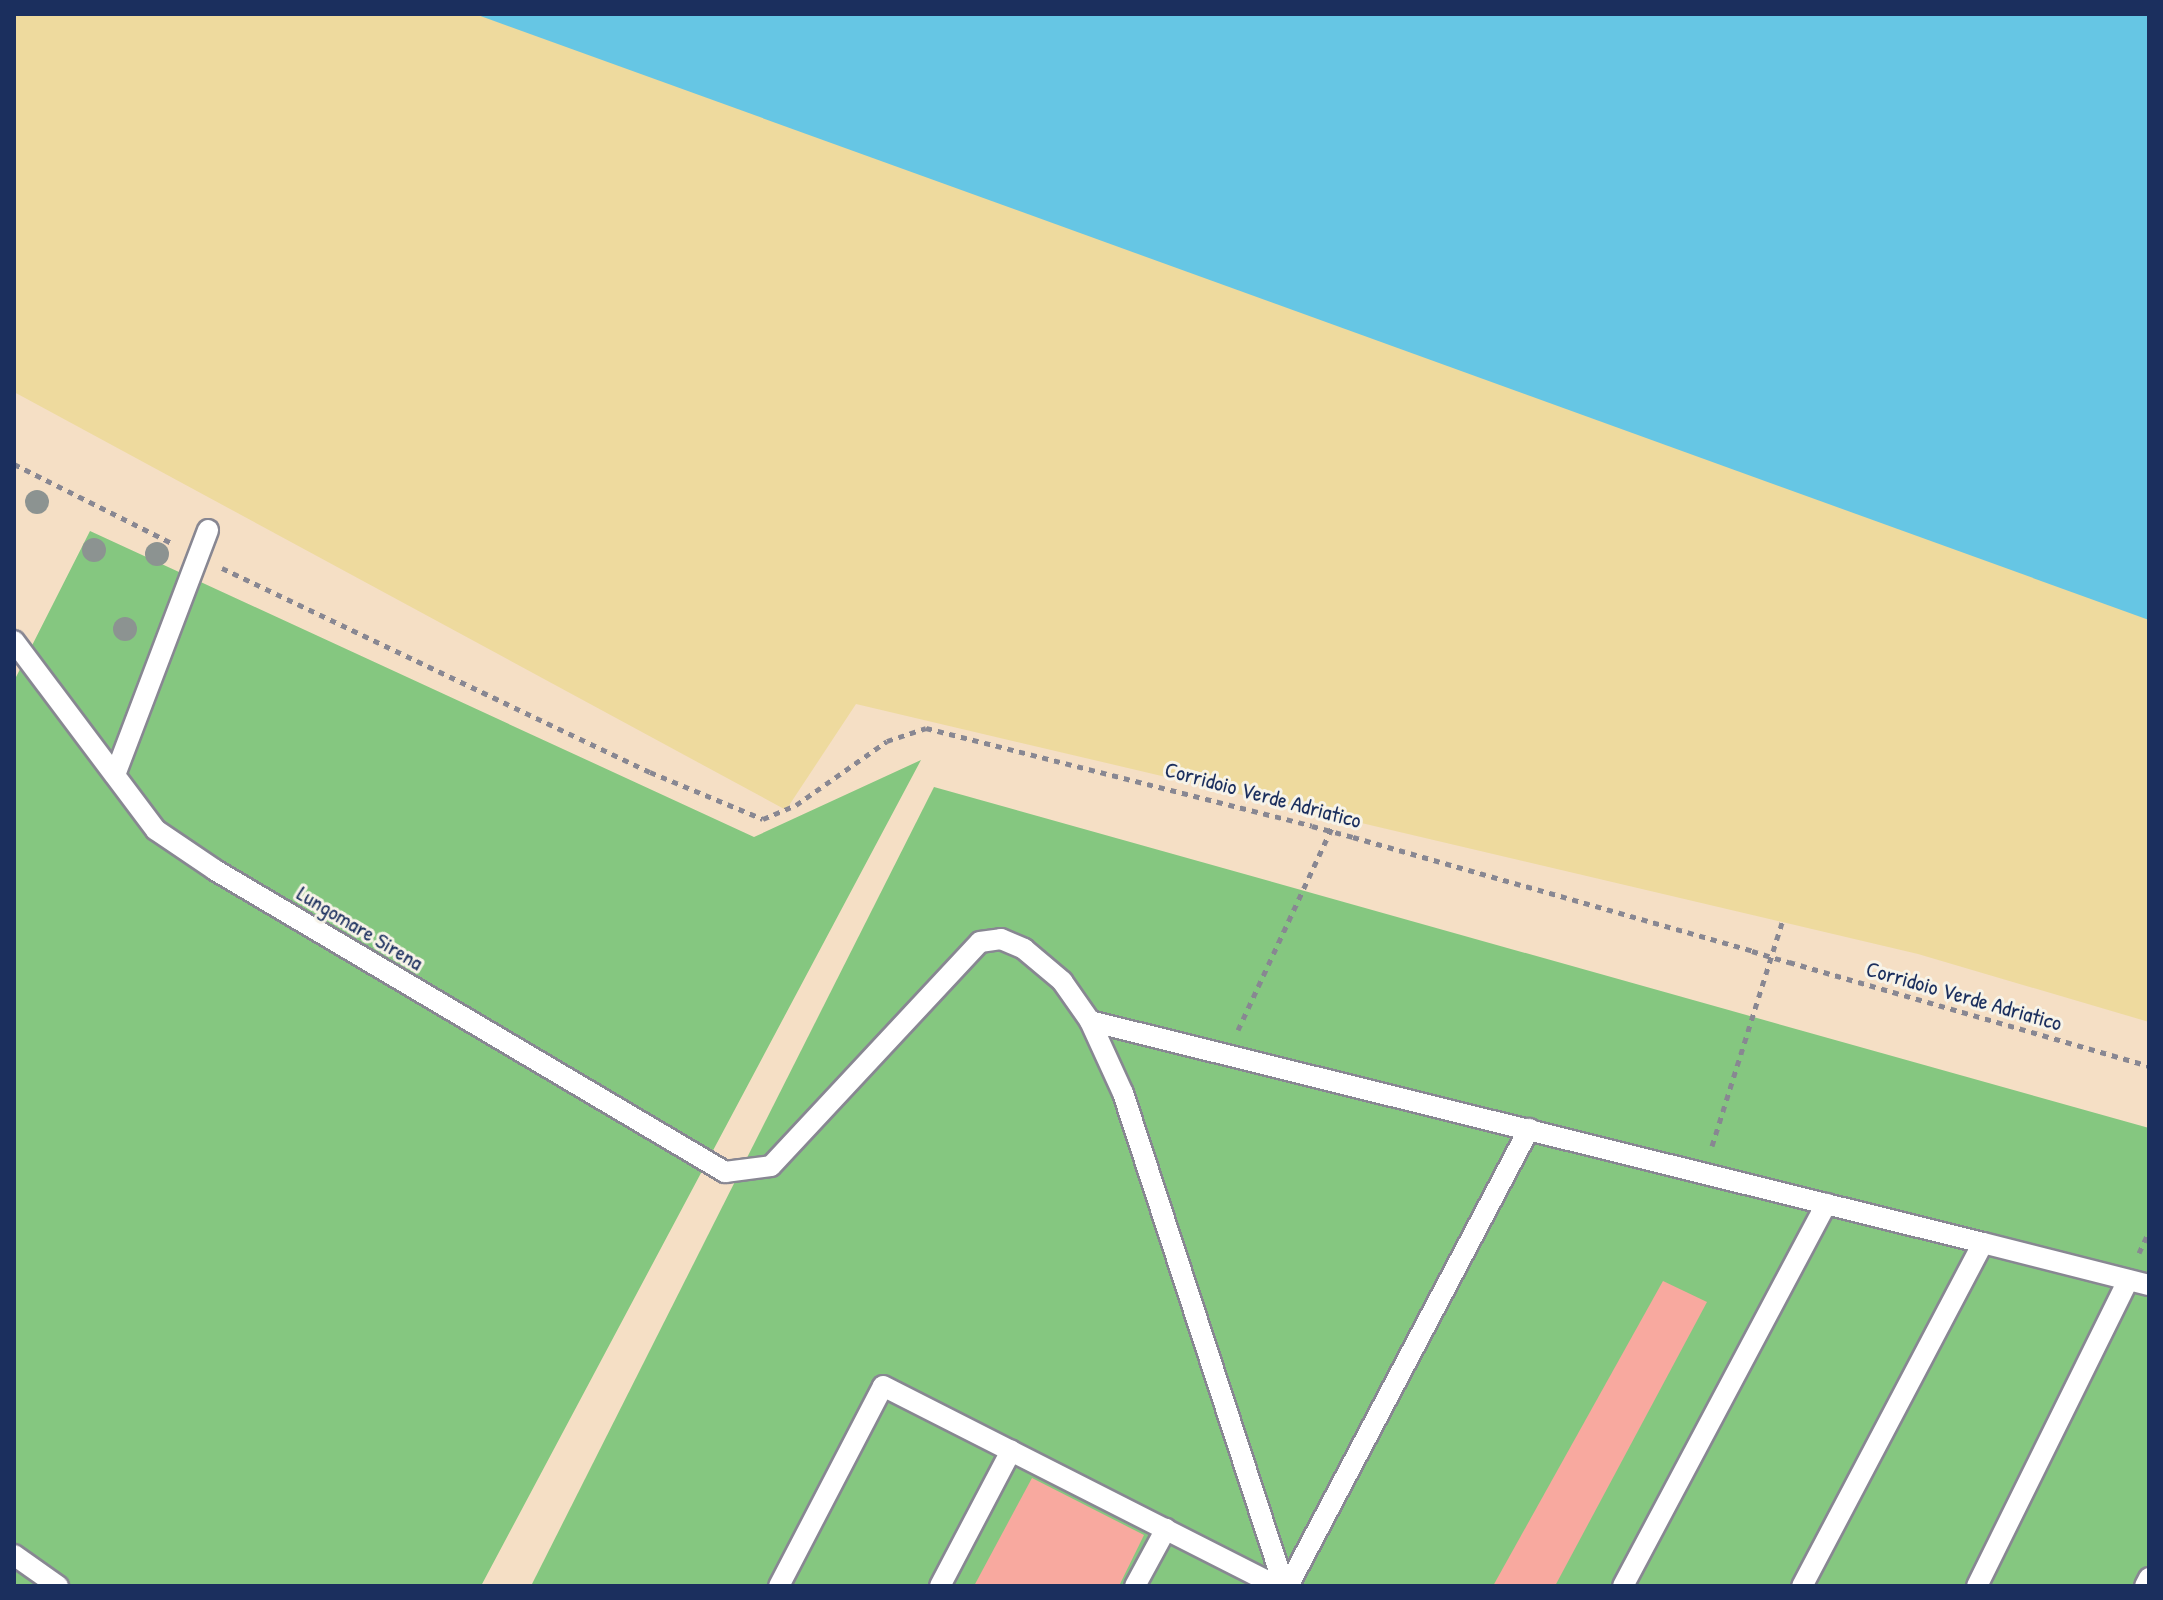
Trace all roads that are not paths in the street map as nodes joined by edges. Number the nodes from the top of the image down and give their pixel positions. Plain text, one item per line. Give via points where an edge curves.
1 (208, 530) dead end
2 (14, 641) edge
3 (22, 654) edge
4 (115, 775) junction
5 (1090, 1021) junction
6 (1529, 1129) junction
7 (1826, 1204) junction
8 (1983, 1243) junction
9 (2128, 1280) junction
10 (2149, 1285) edge
11 (1011, 1451) junction
12 (1166, 1529) junction
13 (14, 1555) edge
14 (2149, 1578) edge
15 (58, 1586) edge
16 (779, 1586) edge
17 (940, 1586) edge
18 (1135, 1586) edge
19 (1277, 1586) edge
20 (1286, 1586) edge
21 (1623, 1586) edge
22 (1802, 1586) edge
23 (1977, 1586) edge
24 (2145, 1586) edge

1 - 4 lane
2 - 3 lane, Lungomare Sirena
3 - 4 lane, Lungomare Sirena
4 - 5 lane, Lungomare Sirena via 156,830 215,870 725,1172 771,1166 980,942 1001,939 1024,949 1062,981
5 - 6 lane
5 - 20 lane via 1123,1093
6 - 7 lane
6 - 20 lane
7 - 8 lane
7 - 21 lane
8 - 9 lane
8 - 22 lane
9 - 10 lane
9 - 23 lane
11 - 12 lane
11 - 16 lane via 883,1386
11 - 17 lane
12 - 18 lane
12 - 19 lane
13 - 15 lane
14 - 24 lane

